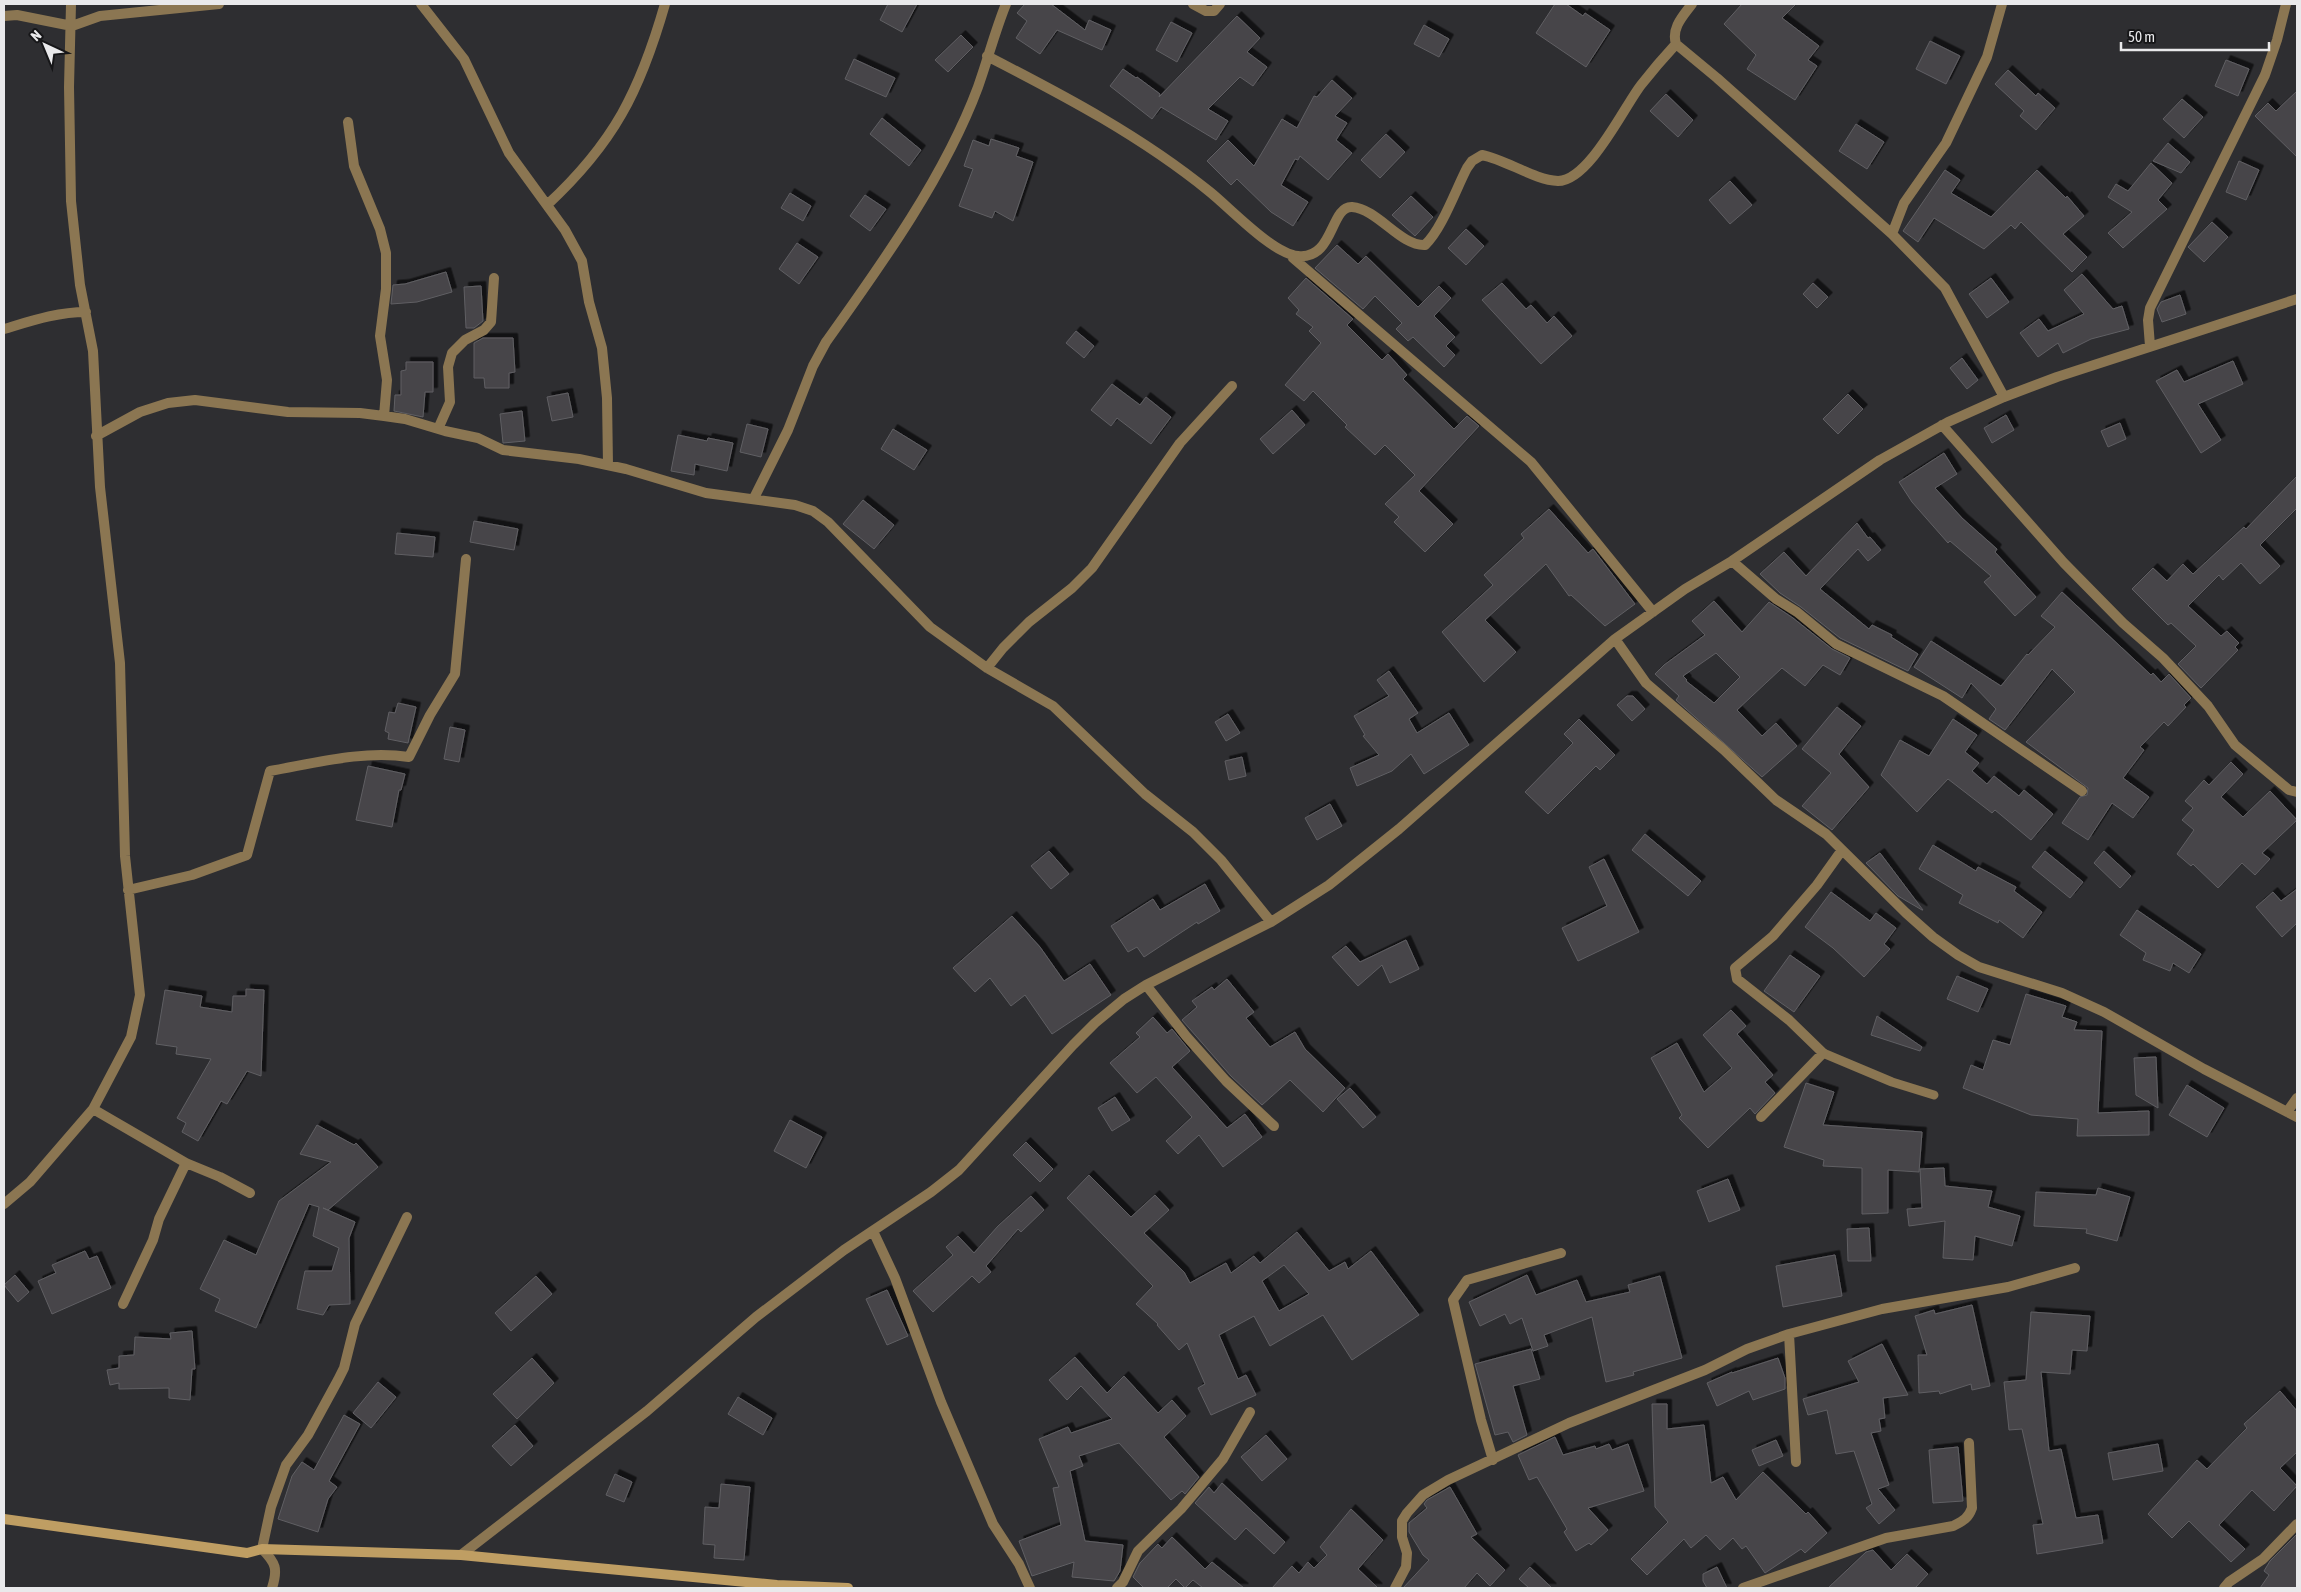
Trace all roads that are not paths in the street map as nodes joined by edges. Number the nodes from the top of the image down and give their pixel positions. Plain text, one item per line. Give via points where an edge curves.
1 (71, 4) edge
2 (219, 4) edge
3 (420, 4) edge
4 (665, 4) edge
5 (1006, 4) edge
6 (1193, 4) edge
7 (1220, 4) edge
8 (1692, 4) edge
9 (2002, 4) edge
10 (2286, 4) edge
11 (4, 16) edge
12 (72, 26) junction
13 (1676, 44) junction
14 (987, 56) junction
15 (348, 122) dead end
16 (547, 205) junction
17 (1892, 234) junction
18 (1294, 256) junction
19 (494, 278) dead end
20 (2297, 299) edge
21 (86, 312) junction
22 (4, 329) edge
23 (2150, 346) junction
24 (1232, 386) dead end
25 (2004, 397) junction
26 (384, 416) junction
27 (1942, 425) junction
28 (438, 429) junction
29 (96, 436) junction
30 (608, 466) junction
31 (754, 498) junction
32 (466, 559) dead end
33 (1732, 561) junction
34 (1653, 612) junction
35 (1615, 639) junction
36 (987, 668) junction
37 (2082, 791) dead end
38 (2297, 792) edge
39 (1842, 850) junction
40 (128, 890) junction
41 (1271, 922) junction
42 (1146, 985) junction
43 (1823, 1053) junction
44 (1934, 1094) dead end
45 (2297, 1098) edge
46 (93, 1109) junction
47 (2287, 1112) junction
48 (2297, 1117) edge
49 (1761, 1118) dead end
50 (1274, 1126) dead end
51 (186, 1163) junction
52 (250, 1193) dead end
53 (4, 1204) edge
54 (407, 1217) dead end
55 (873, 1231) junction
56 (1561, 1254) dead end
57 (2076, 1268) dead end
58 (123, 1304) dead end
59 (1789, 1334) junction
60 (1250, 1412) dead end
61 (1969, 1442) dead end
62 (1493, 1460) junction
63 (1796, 1462) dead end
64 (4, 1518) edge
65 (2297, 1524) edge
66 (262, 1550) junction
67 (461, 1555) junction
68 (739, 1585) edge
69 (272, 1588) edge
70 (848, 1588) edge
71 (1030, 1588) edge
72 (1117, 1588) edge
73 (1395, 1588) edge
74 (1743, 1588) edge
75 (2224, 1588) edge

1 - 12 street
2 - 12 street via 100,16
3 - 16 street via 464,59 509,152
4 - 16 street via 641,79 628,106 576,178
5 - 14 street
6 - 7 street via 1206,11 1214,10
8 - 13 street via 1676,27
9 - 17 street via 1987,57 1946,143 1904,203
10 - 23 street via 2265,75 2150,308
11 - 12 street via 16,15
12 - 21 street via 68,87 70,201
13 - 17 street
13 - 18 street via 1640,86 1601,147 1565,181 1547,179 1482,155 1467,168 1435,233 1425,245 1412,243 1372,215 1350,207 1338,216 1320,249 1311,255
14 - 18 street via 1119,126 1209,191 1269,242
14 - 31 street via 952,144 917,208 826,342
15 - 26 street via 354,166 380,229 386,253 386,289 380,336 387,380
16 - 30 street via 582,261 602,348 608,407
17 - 25 street via 1945,288
18 - 34 street via 1531,462
19 - 28 street via 491,322 452,353 448,367 450,402
20 - 23 street
21 - 22 street via 47,316
21 - 29 street via 93,351
23 - 25 street
24 - 36 street via 1180,443 1092,568 1029,622
25 - 27 street
26 - 28 street
26 - 29 street via 288,412 195,400 168,402 140,412
27 - 33 street via 1880,460
27 - 38 street via 2064,563 2208,706 2239,749 2289,790
28 - 30 street via 478,438 503,450
29 - 40 street via 120,663
30 - 31 street via 706,493
31 - 36 street via 795,505 820,515 930,627
32 - 40 street via 455,674 409,757 389,754 349,756 270,771 247,855 192,875
33 - 34 street
33 - 37 street via 1836,644 1943,696
34 - 35 street
35 - 39 street via 1646,683 1776,800 1812,824
35 - 41 street via 1400,828 1329,885
36 - 41 street via 1060,712 1145,794 1205,844
39 - 43 street via 1773,936 1735,968 1737,978 1789,1020
39 - 47 street via 1933,937 1979,967 2062,993 2104,1012
40 - 46 street via 140,995 131,1037
41 - 42 street
42 - 50 street via 1226,1081
42 - 55 street via 1095,1023 959,1170
43 - 44 lane via 1892,1082
43 - 49 street
45 - 47 street
46 - 51 street
46 - 53 street via 30,1182
47 - 48 street
51 - 52 street
51 - 58 street
54 - 66 street via 355,1324 344,1368 308,1436 286,1465 271,1507
55 - 67 street via 756,1317 647,1411
55 - 71 street via 895,1278 941,1402 993,1524
56 - 62 street via 1467,1280 1453,1300
57 - 59 street via 2008,1287 1882,1309
59 - 62 street via 1746,1348 1705,1370 1569,1423
59 - 63 street
60 - 72 street via 1223,1460 1181,1509 1138,1551
61 - 74 street via 1972,1508 1963,1522 1886,1538
62 - 73 street via 1448,1480 1423,1496 1407,1513 1401,1529 1407,1553 1406,1567
64 - 66 street via 247,1553
65 - 75 street via 2263,1559
66 - 67 street
66 - 69 street via 274,1562 276,1577
67 - 68 street
68 - 70 street

